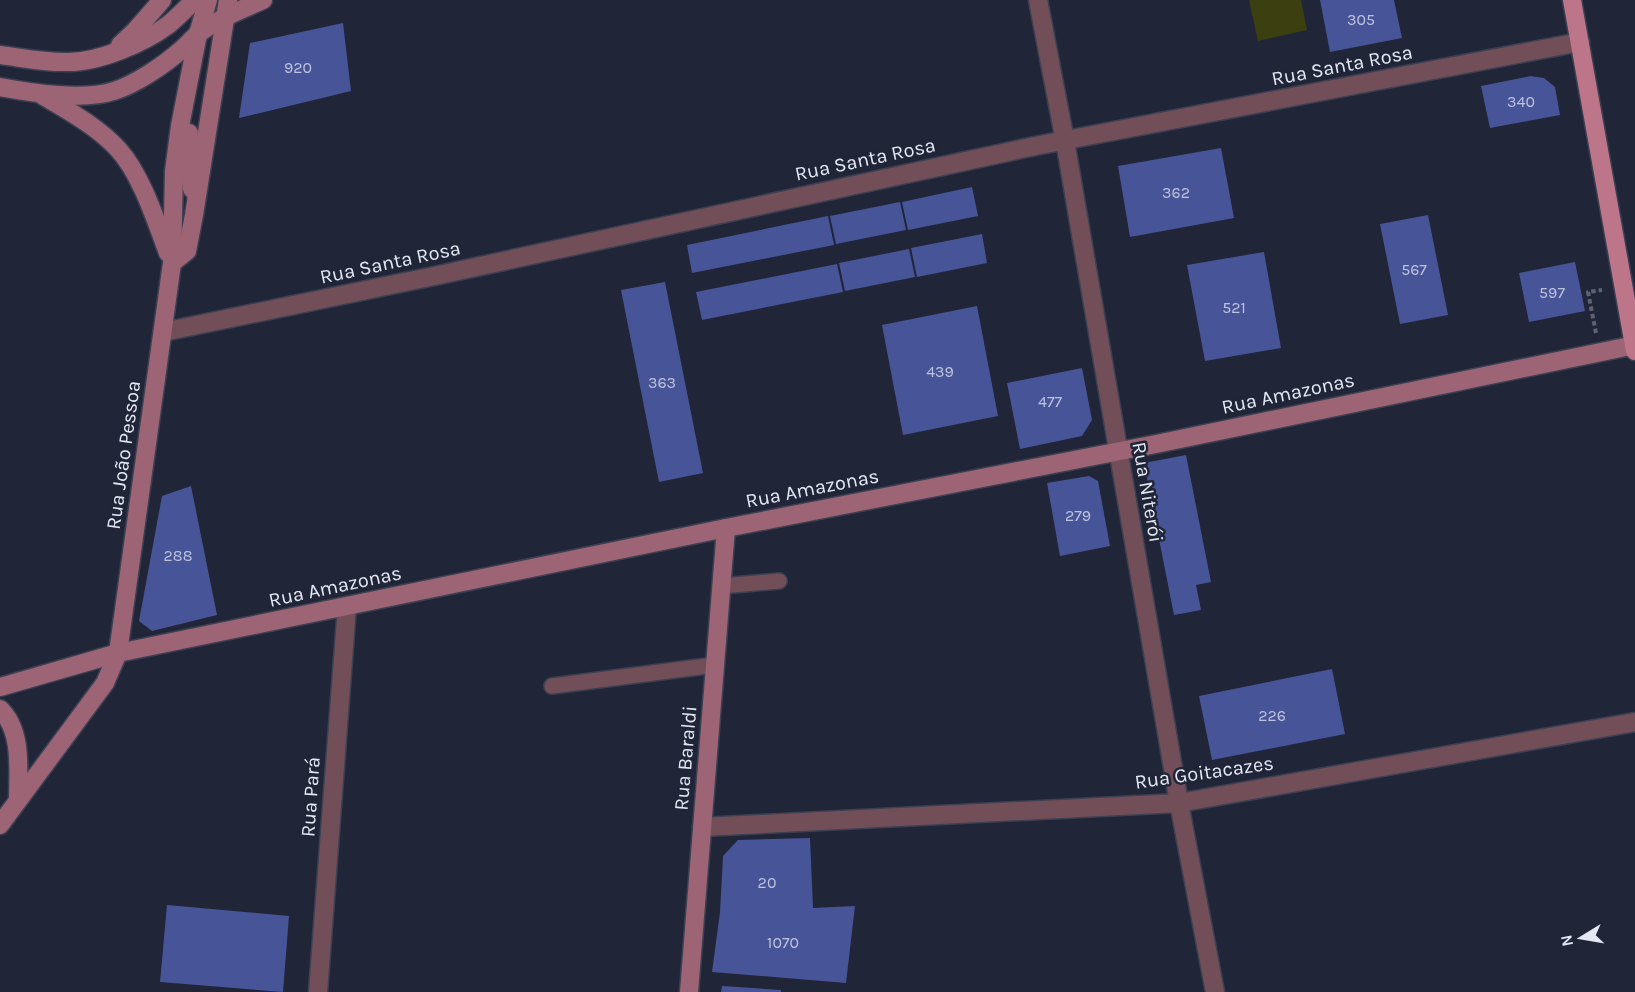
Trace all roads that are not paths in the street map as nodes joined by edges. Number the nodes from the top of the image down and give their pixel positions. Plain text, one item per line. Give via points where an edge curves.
1 (162, 0) edge
2 (195, 0) edge
3 (208, 0) edge
4 (263, 0) edge
5 (1038, 0) edge
6 (1572, 0) edge
7 (227, 8) edge
8 (198, 34) junction
9 (1580, 42) junction
10 (113, 52) junction
11 (5, 56) edge
12 (192, 60) junction
13 (3, 88) edge
14 (41, 94) junction
15 (1065, 141) junction
16 (194, 215) junction
17 (172, 263) junction
18 (163, 332) junction
19 (1635, 347) edge
20 (1118, 451) junction
21 (726, 528) junction
22 (779, 581) dead end
23 (722, 586) junction
24 (347, 606) junction
25 (118, 653) junction
26 (715, 668) junction
27 (552, 686) dead end
28 (0, 687) edge
29 (0, 709) edge
30 (1635, 722) edge
31 (18, 800) junction
32 (1179, 803) junction
33 (0, 825) edge
34 (702, 828) junction
35 (318, 992) edge
36 (689, 992) edge
37 (1215, 992) edge

1 - 10 street
2 - 10 street via 154,34
3 - 8 street
4 - 7 street
5 - 15 street, Rua Niterói
6 - 9 main road
7 - 8 street
7 - 16 street, Rua João Pessoa
8 - 12 street
8 - 14 street via 155,69 115,90 99,94
9 - 15 street, Rua Santa Rosa
9 - 19 main road
10 - 11 street via 71,62
12 - 16 street via 195,78 188,156
12 - 17 street, Rua João Pessoa via 174,171
13 - 14 street
14 - 17 street via 87,123 117,148 144,194
15 - 18 street, Rua Santa Rosa
15 - 20 street, Rua Niterói
16 - 17 street, Rua João Pessoa via 187,250
17 - 18 street, Rua João Pessoa
18 - 25 street, Rua João Pessoa
19 - 20 street, Rua Amazonas
20 - 21 street, Rua Amazonas
20 - 32 street, Rua Niterói
21 - 23 street, Rua Baraldi
21 - 24 street, Rua Amazonas
22 - 23 lane
23 - 26 street, Rua Baraldi
24 - 25 street, Rua Amazonas
24 - 35 street, Rua Pará
25 - 28 street, Rua Amazonas
25 - 31 street, Rua João Pessoa via 105,683
26 - 27 lane
26 - 34 street, Rua Baraldi
29 - 31 street via 14,732
30 - 32 street, Rua Goitacazes
31 - 33 street, Rua João Pessoa
32 - 34 street, Rua Goitacazes
32 - 37 street, Rua Niterói
34 - 36 street, Rua Baraldi

